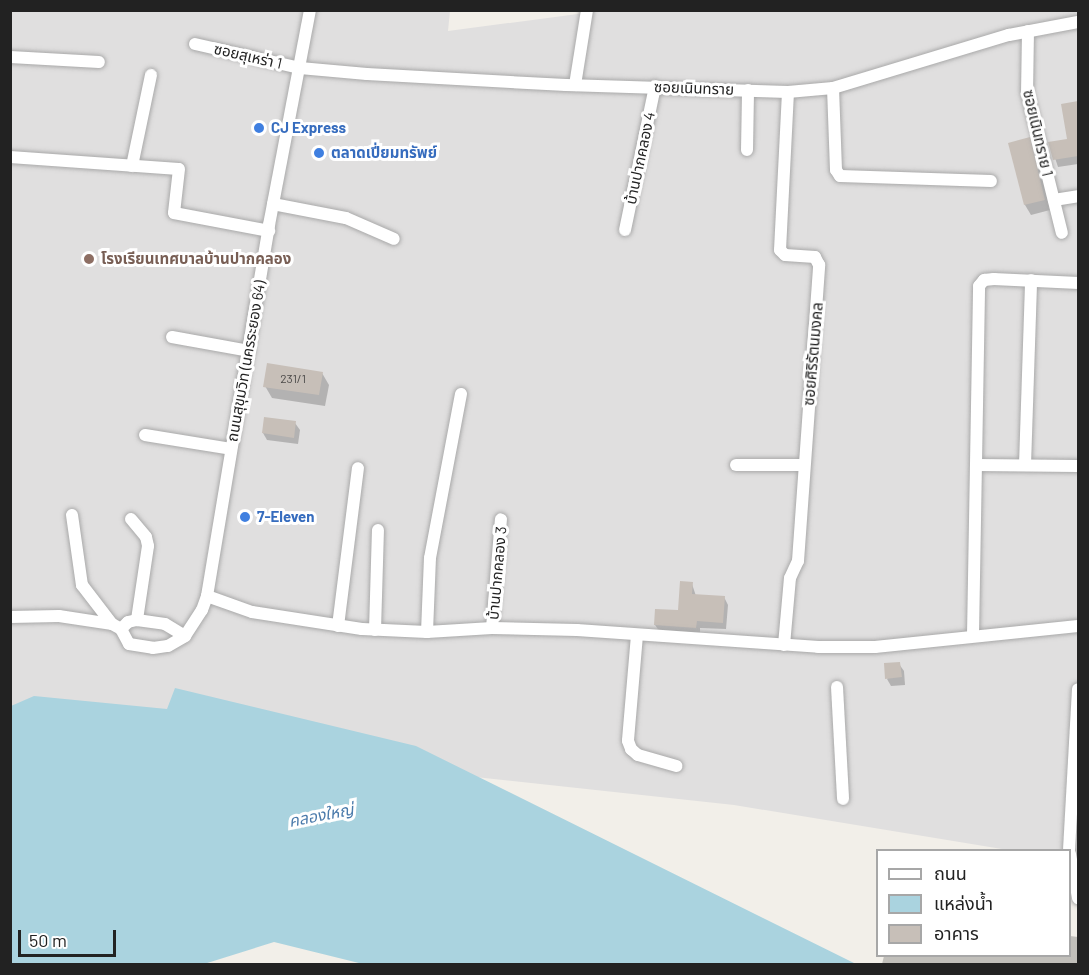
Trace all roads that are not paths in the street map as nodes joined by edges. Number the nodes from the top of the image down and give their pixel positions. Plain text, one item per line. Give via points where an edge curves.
1 (309, 10) edge
2 (587, 10) edge
3 (1078, 22) edge
4 (1028, 31) junction
5 (195, 44) dead end
6 (10, 57) edge
7 (99, 62) dead end
8 (300, 68) junction
9 (151, 75) dead end
10 (575, 85) junction
11 (655, 86) junction
12 (833, 88) junction
13 (748, 90) junction
14 (788, 92) junction
15 (747, 150) dead end
16 (10, 157) edge
17 (132, 166) junction
18 (991, 181) dead end
19 (1078, 196) edge
20 (1054, 200) junction
21 (273, 204) junction
22 (625, 230) dead end
23 (269, 231) junction
24 (1062, 233) dead end
25 (394, 239) dead end
26 (1031, 280) junction
27 (1078, 283) edge
28 (172, 337) dead end
29 (249, 351) junction
30 (461, 394) dead end
31 (145, 435) dead end
32 (231, 449) junction
33 (736, 465) dead end
34 (803, 465) junction
35 (977, 465) junction
36 (1025, 465) junction
37 (1078, 466) edge
38 (358, 468) dead end
39 (72, 514) dead end
40 (131, 519) dead end
41 (501, 519) dead end
42 (378, 530) dead end
43 (207, 596) junction
44 (10, 617) edge
45 (137, 620) junction
46 (117, 626) junction
47 (338, 626) junction
48 (1078, 626) edge
49 (492, 628) junction
50 (375, 630) junction
51 (427, 632) junction
52 (638, 635) junction
53 (973, 635) junction
54 (185, 636) junction
55 (784, 645) junction
56 (837, 687) dead end
57 (1078, 689) edge
58 (1078, 750) edge
59 (676, 766) dead end
60 (843, 799) dead end
61 (1069, 849) edge
62 (1071, 862) edge
63 (1078, 898) edge

1 - 8 street, ถนนสุขุมวิท (นครระยอง 64)
2 - 10 street
3 - 4 street, ซอยเนินทราย
4 - 12 street, ซอยเนินทราย
4 - 20 street, ซอยเนินทราย 1 via 1028,92
5 - 8 street, ซอยสุเหร่า 1
6 - 7 street
8 - 10 street, ซอยเนินทราย
8 - 21 street, ถนนสุขุมวิท (นครระยอง 64)
9 - 17 street
10 - 11 street, ซอยเนินทราย
11 - 13 street, ซอยเนินทราย
11 - 22 street, บ้านปากคลอง 4
12 - 14 street, ซอยเนินทราย
12 - 18 street via 836,170 840,176
13 - 14 street, ซอยเนินทราย
13 - 15 street
14 - 34 street, ซอยศิริรัตนมงคล via 780,249 785,255 815,257 819,265
16 - 17 street
17 - 23 street via 179,169 174,213
19 - 20 street
20 - 24 street, ซอยเนินทราย 1
21 - 23 street, ถนนสุขุมวิท (นครระยอง 64)
21 - 25 street via 346,218
23 - 29 street, ถนนสุขุมวิท (นครระยอง 64)
26 - 27 street
26 - 35 street via 984,280 979,286
26 - 36 street
28 - 29 street
29 - 32 street, ถนนสุขุมวิท (นครระยอง 64)
30 - 51 street via 430,558
31 - 32 street
32 - 43 street, ถนนสุขุมวิท (นครระยอง 64)
33 - 34 street
34 - 55 street, ซอยศิริรัตนมงคล via 798,561 790,578
35 - 36 street
35 - 53 street
36 - 37 street
38 - 47 street
39 - 46 street via 82,585
40 - 45 street via 146,537 148,546
41 - 49 street, บ้านปากคลอง 3
42 - 50 street
43 - 47 street via 252,612
43 - 54 street, ถนนสุขุมวิท (นครระยอง 64)
44 - 46 street via 59,616
45 - 46 street
45 - 54 street via 165,624
46 - 54 street via 129,644 153,648 168,646
47 - 50 street
48 - 53 street
49 - 51 street
49 - 52 street
50 - 51 street
52 - 55 street
52 - 59 street via 628,741 638,755
53 - 55 street via 875,647
56 - 60 street
57 - 58 street
58 - 61 street
62 - 63 street

